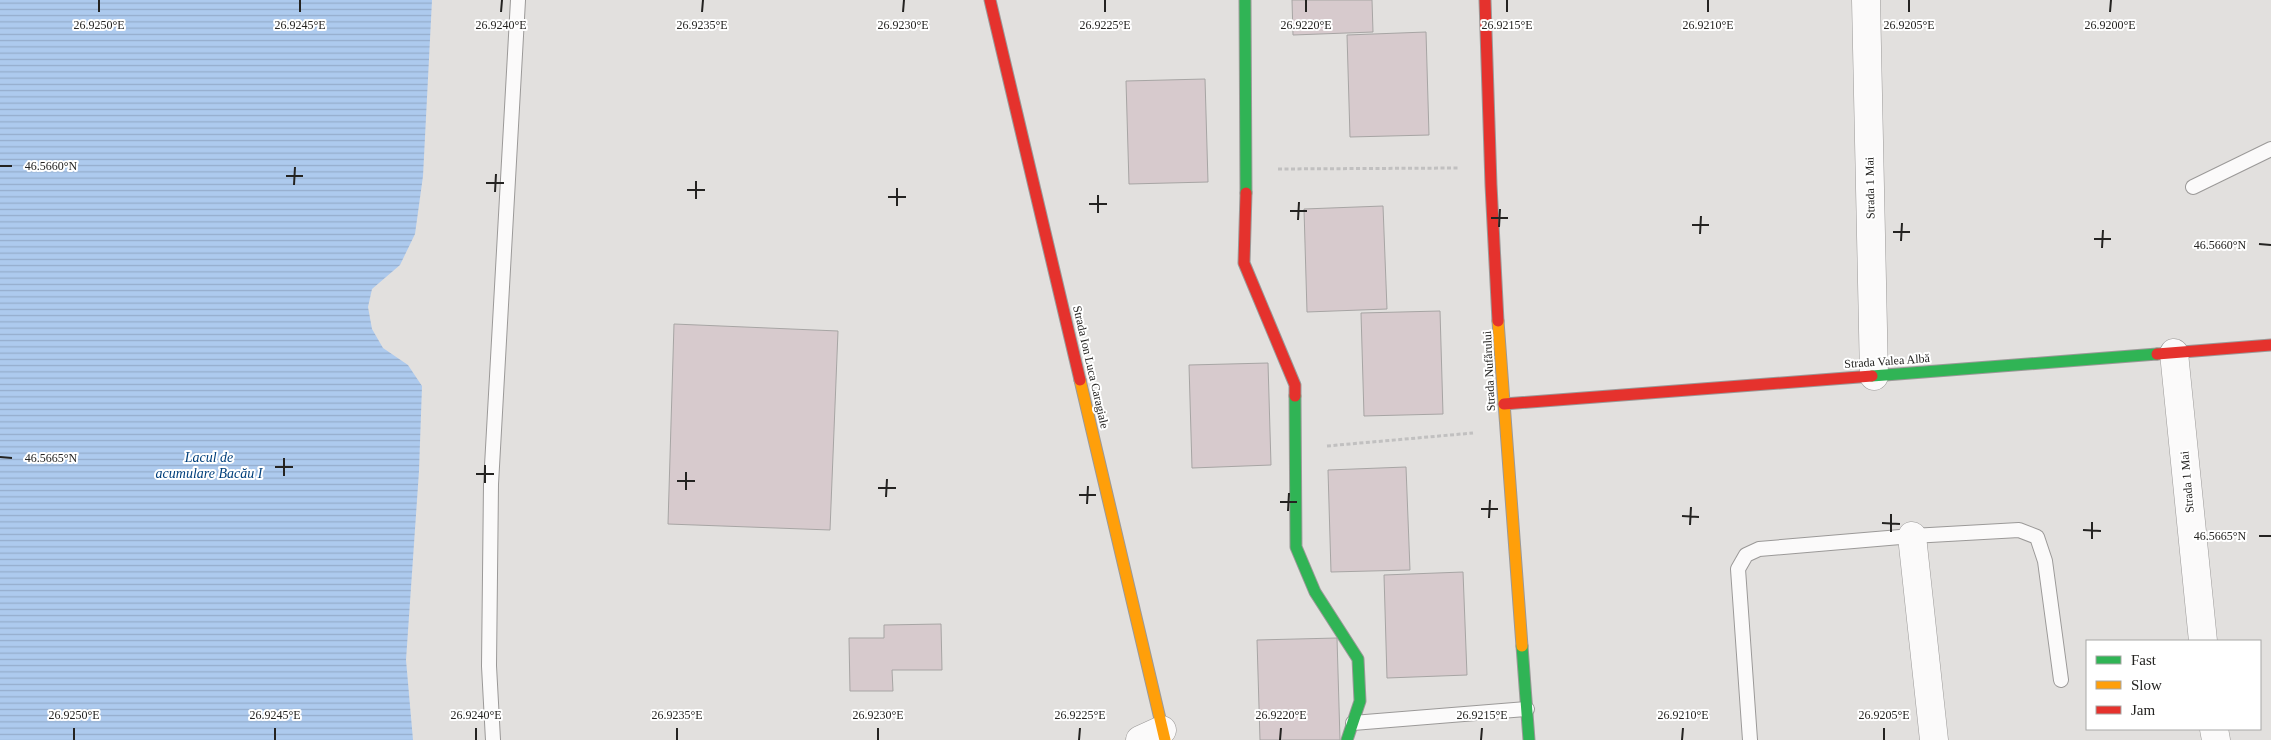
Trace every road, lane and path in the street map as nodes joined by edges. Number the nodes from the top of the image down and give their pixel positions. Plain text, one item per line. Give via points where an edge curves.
1 (518, 0) edge
2 (990, 0) edge
3 (1246, 0) edge
4 (1485, 0) edge
5 (1866, 0) edge
6 (2271, 149) edge
7 (1490, 168) junction
8 (1246, 169) junction
9 (2193, 187) dead end
10 (2271, 345) edge
11 (2174, 353) junction
12 (1874, 376) junction
13 (1504, 404) junction
14 (1506, 430) junction
15 (1297, 449) junction
16 (1912, 536) junction
17 (2203, 640) edge
18 (2061, 680) dead end
19 (1527, 709) junction
20 (1353, 722) junction
21 (1156, 737) edge
22 (493, 740) edge
23 (1347, 740) edge
24 (1529, 740) edge
25 (1750, 740) edge
26 (1934, 740) edge

1 - 22 lane via 491,484 489,666
2 - 21 street, Strada Ion Luca Caragiale
3 - 8 street
4 - 7 street, Strada Nufărului
5 - 12 street, Strada 1 Mai
6 - 9 lane
7 - 8 path
7 - 13 street, Strada Nufărului
8 - 15 street via 1244,263 1295,385
10 - 11 street, Strada Valea Albă
11 - 12 street, Strada Valea Albă
11 - 17 street, Strada 1 Mai
12 - 13 street, Strada Valea Albă
13 - 14 street, Strada Nufărului
14 - 15 path
14 - 19 street, Strada Nufărului
15 - 20 street via 1296,547 1315,592 1358,659 1360,701
16 - 18 lane via 2019,530 2037,537 2045,561
16 - 25 lane via 1759,549 1746,555 1738,569
16 - 26 street
19 - 20 lane
19 - 24 street, Strada Nufărului
20 - 23 street

